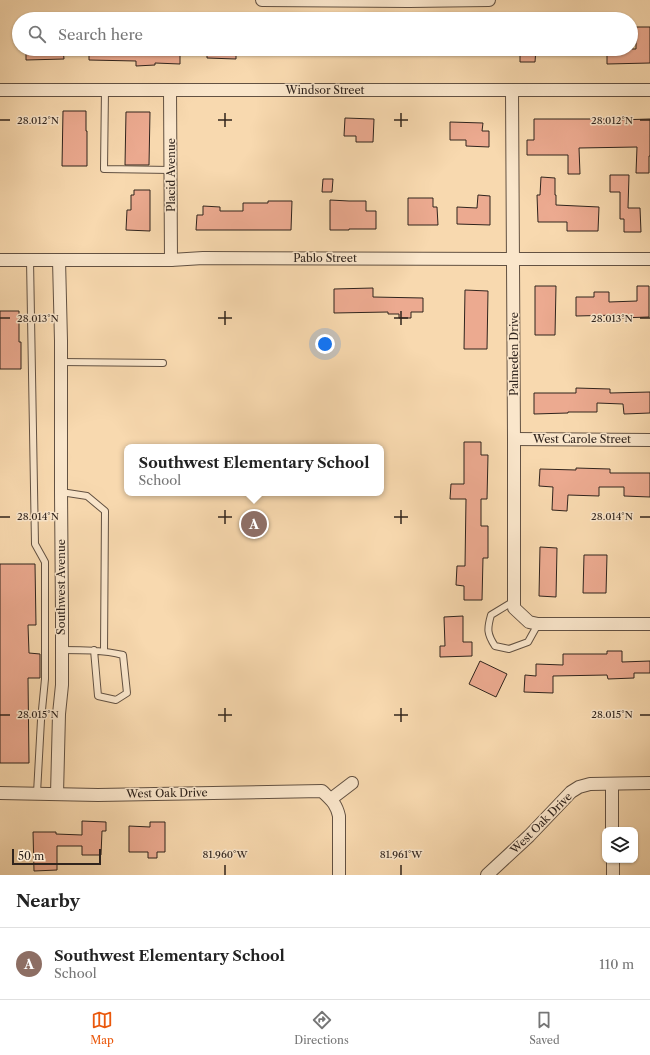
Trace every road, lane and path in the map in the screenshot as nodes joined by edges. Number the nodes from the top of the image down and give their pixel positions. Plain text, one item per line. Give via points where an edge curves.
1 (262, 0) edge
2 (489, 0) edge
3 (105, 89) junction
4 (0, 90) edge
5 (170, 90) junction
6 (512, 90) junction
7 (650, 90) edge
8 (171, 170) junction
9 (513, 259) junction
10 (650, 259) edge
11 (0, 260) edge
12 (30, 260) junction
13 (59, 260) junction
14 (171, 260) junction
15 (61, 362) junction
16 (163, 363) dead end
17 (514, 439) junction
18 (650, 440) edge
19 (61, 492) junction
20 (514, 601) junction
21 (538, 624) junction
22 (650, 624) edge
23 (62, 650) junction
24 (94, 650) junction
25 (104, 651) junction
26 (352, 783) dead end
27 (650, 783) edge
28 (612, 784) junction
29 (0, 793) edge
30 (37, 793) junction
31 (57, 794) junction
32 (331, 799) junction
33 (612, 827) edge
34 (613, 863) edge
35 (339, 875) edge
36 (487, 875) edge
37 (613, 875) edge

1 - 2 street
3 - 4 street, Windsor Street
3 - 5 street, Windsor Street
3 - 8 lane via 104,169
5 - 6 street, Windsor Street
5 - 8 street, Placid Avenue
6 - 7 street, Windsor Street
6 - 9 street, Palmeden Drive
8 - 14 street, Placid Avenue
9 - 10 street, Pablo Street
9 - 14 street, Pablo Street
9 - 17 street, Palmeden Drive
11 - 12 street, Pablo Street
12 - 13 street, Pablo Street
12 - 30 lane via 35,544 46,562 46,679
13 - 14 street, Pablo Street
13 - 15 street, Southwest Avenue
15 - 16 lane
15 - 19 street, Southwest Avenue
17 - 18 street, West Carole Street
17 - 20 street, Palmeden Drive
19 - 23 street, Southwest Avenue
19 - 25 lane via 87,496 105,511
20 - 21 street, Palmeden Drive via 514,608 521,615 529,622
20 - 21 lane via 491,615 488,627 495,646 508,649 528,642
21 - 22 street
23 - 24 lane
23 - 31 street, Southwest Avenue
24 - 25 lane
24 - 25 lane via 98,696 116,700 127,693 123,654
26 - 32 street
27 - 28 street, West Oak Drive
28 - 33 street
28 - 36 street, West Oak Drive via 590,784 571,792
29 - 30 street, West Oak Drive
30 - 31 street, West Oak Drive
31 - 32 street, West Oak Drive via 306,790 322,791
32 - 35 street via 337,807 339,816
34 - 37 street

